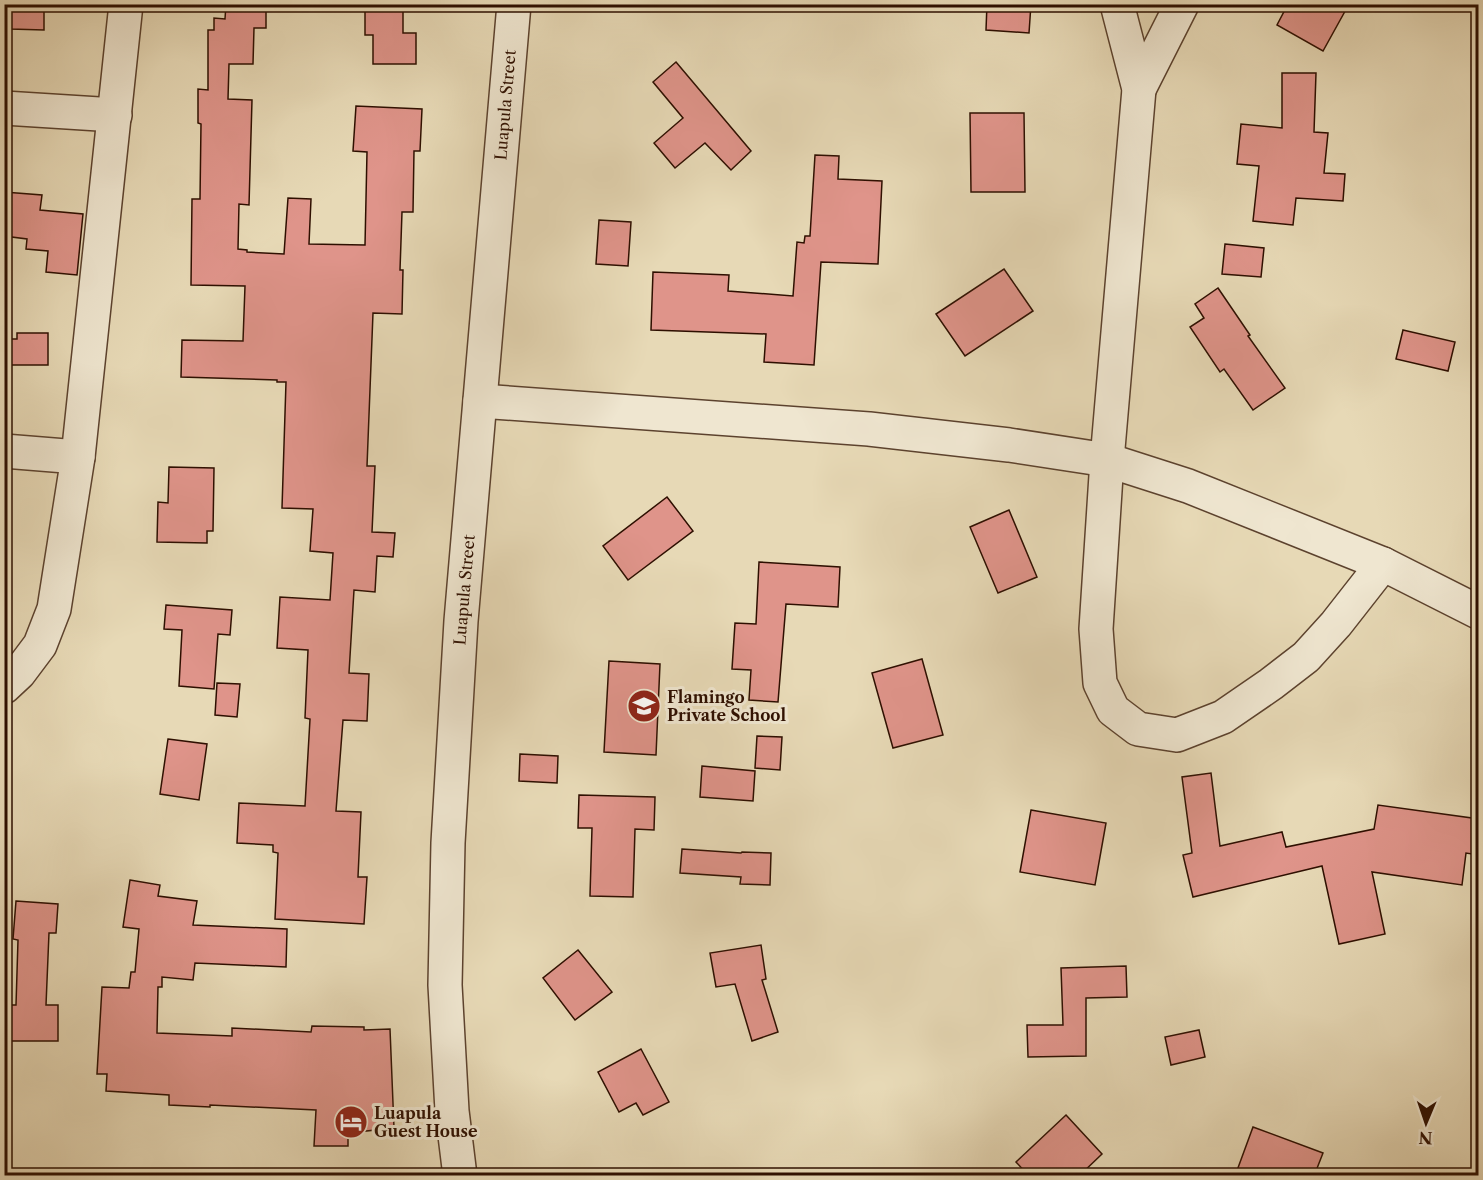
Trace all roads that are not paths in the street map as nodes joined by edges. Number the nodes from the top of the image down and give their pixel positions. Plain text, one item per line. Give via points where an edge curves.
1 (126, 4) edge
2 (514, 4) edge
3 (1117, 4) edge
4 (1182, 4) edge
5 (1139, 89) junction
6 (4, 108) edge
7 (115, 115) junction
8 (480, 401) junction
9 (4, 451) edge
10 (78, 457) junction
11 (1107, 460) junction
12 (1383, 564) junction
13 (1479, 612) edge
14 (4, 687) edge
15 (460, 1176) edge

1 - 7 street
2 - 8 street, Luapula Street
3 - 5 street
4 - 5 street
5 - 11 street
6 - 7 street
7 - 10 street
8 - 11 street via 869,429
8 - 15 street, Luapula Street via 461,621 448,843 445,985
9 - 10 street
10 - 14 street via 54,609 40,645
11 - 12 street via 1188,486
11 - 12 street via 1096,628 1100,683 1113,710 1138,729 1177,735 1223,717 1306,657
12 - 13 street

